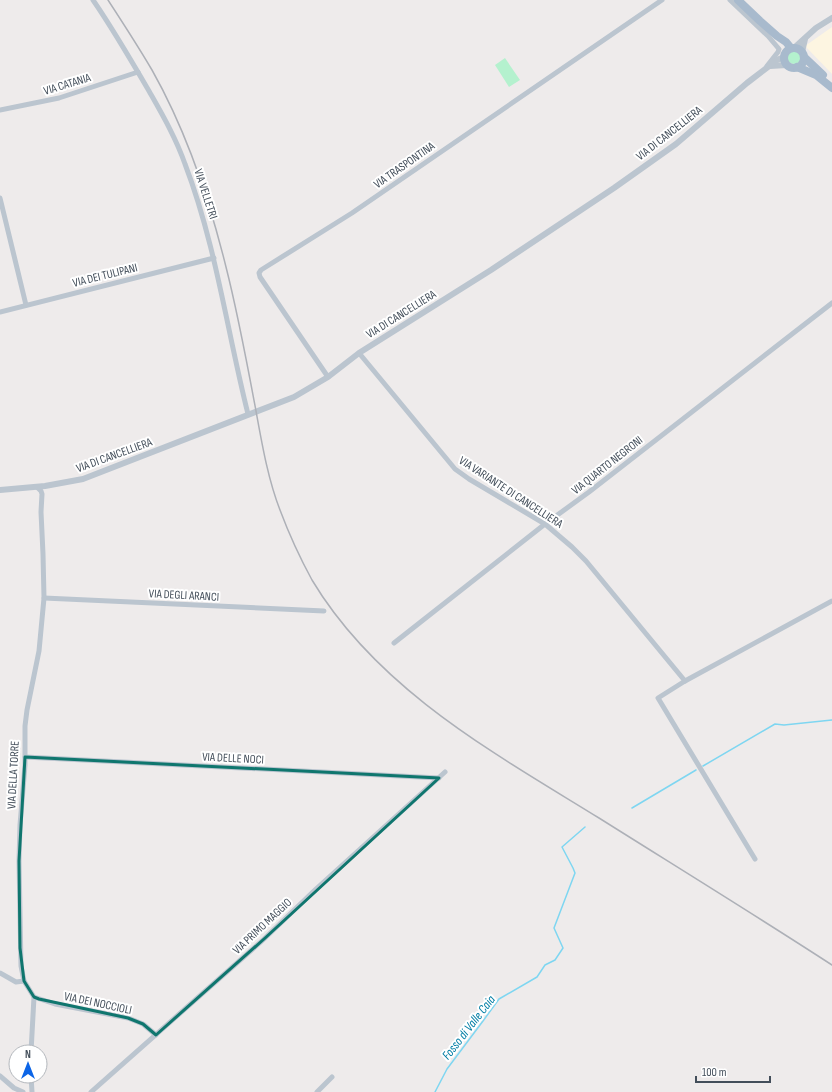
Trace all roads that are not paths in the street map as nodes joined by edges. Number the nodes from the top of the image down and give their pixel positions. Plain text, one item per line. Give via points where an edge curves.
1 (93, 0) edge
2 (662, 0) edge
3 (730, 0) edge
4 (738, 0) edge
5 (832, 18) edge
6 (805, 39) junction
7 (788, 54) junction
8 (803, 55) junction
9 (768, 67) junction
10 (798, 67) junction
11 (138, 72) junction
12 (832, 83) edge
13 (832, 88) edge
14 (0, 110) edge
15 (0, 198) edge
16 (214, 258) junction
17 (832, 303) edge
18 (26, 305) junction
19 (0, 312) edge
20 (359, 354) junction
21 (328, 377) junction
22 (248, 414) junction
23 (54, 485) junction
24 (37, 487) junction
25 (0, 490) edge
26 (42, 498) junction
27 (545, 524) junction
28 (44, 598) junction
29 (832, 601) edge
30 (324, 611) dead end
31 (394, 643) dead end
32 (685, 681) junction
33 (25, 758) junction
34 (445, 772) dead end
35 (439, 778) junction
36 (755, 859) dead end
37 (0, 973) edge
38 (24, 981) junction
39 (34, 997) junction
40 (156, 1035) junction
41 (31, 1044) edge
42 (0, 1076) edge
43 (332, 1077) dead end
44 (20, 1091) edge
45 (90, 1092) edge
46 (317, 1092) edge

1 - 11 street, VIA VELLETRI
2 - 21 street, VIA TRASPONTINA via 352,213 261,270 260,277
3 - 9 street via 779,49
4 - 7 main road via 777,36
5 - 6 street, VIA DI CANCELLIERA
6 - 7 street, VIA DI CANCELLIERA
6 - 8 street
7 - 8 main road via 799,49
7 - 9 street, VIA DI CANCELLIERA
7 - 10 main road via 792,68
8 - 10 main road via 802,63
8 - 12 main road
9 - 20 street, VIA DI CANCELLIERA via 676,144 627,180
10 - 13 main road via 816,74
11 - 14 street, VIA CATANIA via 59,98
11 - 16 street, VIA VELLETRI via 182,155 200,206
15 - 18 street
16 - 18 street, VIA DEI TULIPANI
16 - 22 street, VIA VELLETRI
17 - 27 street, VIA QUARTO NEGRONI
18 - 19 street, VIA DEI TULIPANI
20 - 21 street, VIA DI CANCELLIERA
20 - 27 street, VIA VARIANTE DI CANCELLIERA via 454,469
21 - 22 street, VIA DI CANCELLIERA via 294,397
22 - 23 street, VIA DI CANCELLIERA via 97,474
23 - 24 street, VIA DI CANCELLIERA
23 - 26 street
24 - 25 street, VIA DI CANCELLIERA
24 - 26 street, VIA DELLA TORRE
26 - 28 street, VIA DELLA TORRE
27 - 31 street, VIA QUARTO NEGRONI
27 - 32 street, VIA VARIANTE DI CANCELLIERA via 582,556
28 - 30 street, VIA DEGLI ARANCI
28 - 33 street, VIA DELLA TORRE via 39,651 26,716
29 - 32 street
32 - 36 street via 658,698
33 - 35 street, VIA DELLE NOCI
33 - 38 street, VIA DELLA TORRE via 19,861 20,948
34 - 35 street, VIA PRIMO MAGGIO
35 - 40 street, VIA PRIMO MAGGIO
37 - 38 street via 16,982
38 - 39 street, VIA DELLA TORRE
39 - 40 street, VIA DEI NOCCIOLI via 60,1005 128,1018 143,1024
39 - 41 street
40 - 45 street, VIA PRIMO MAGGIO
42 - 44 street
43 - 46 street

